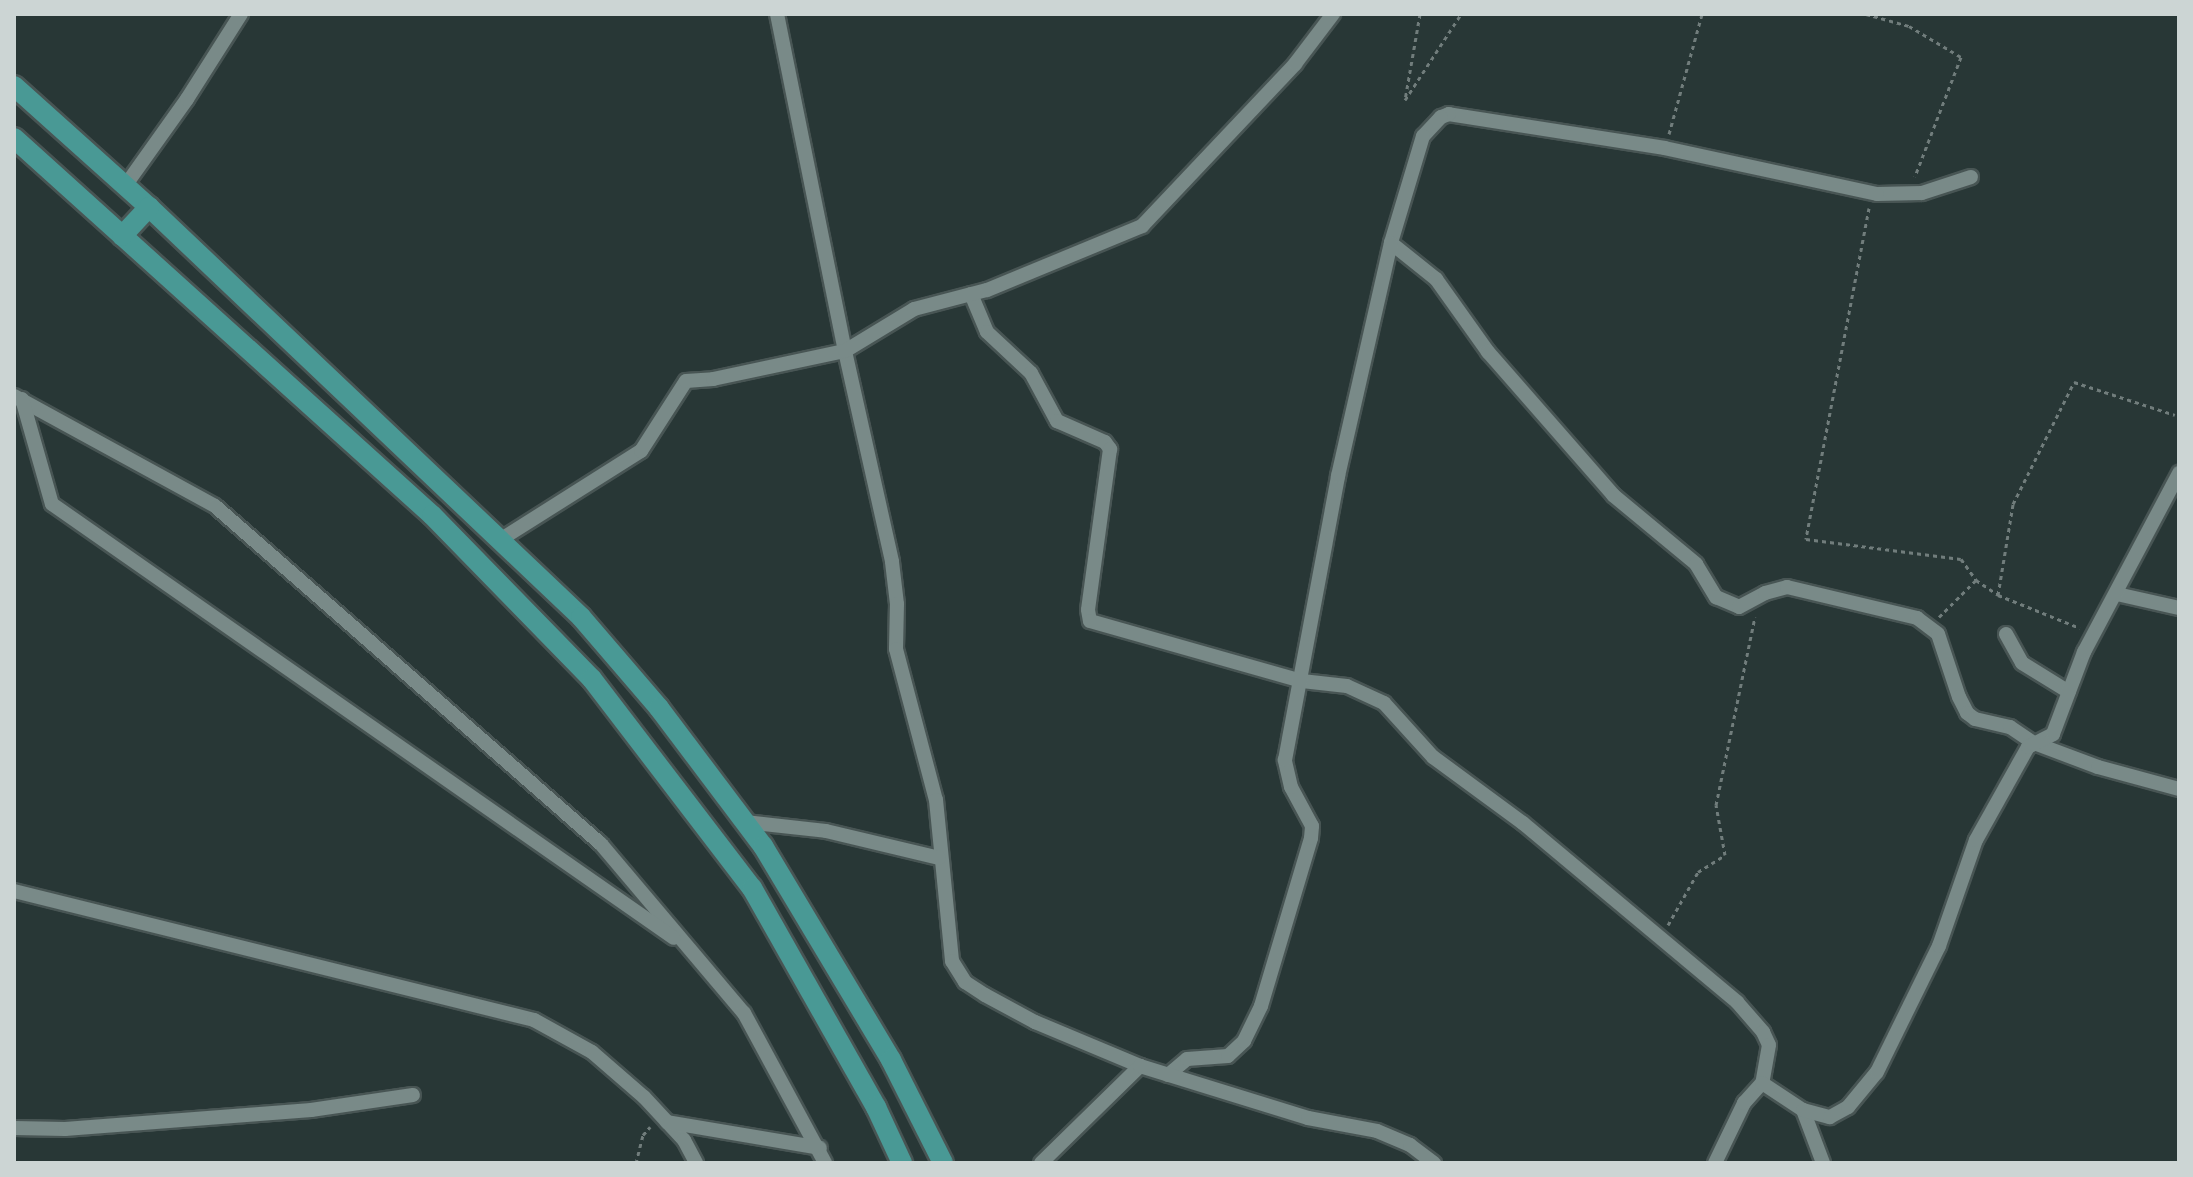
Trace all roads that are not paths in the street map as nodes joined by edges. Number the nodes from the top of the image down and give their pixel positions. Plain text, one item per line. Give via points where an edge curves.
1 (241, 14) edge
2 (777, 14) edge
3 (1333, 14) edge
4 (14, 86) edge
5 (14, 138) edge
6 (1971, 177) dead end
7 (125, 186) junction
8 (149, 207) junction
9 (122, 236) junction
10 (1391, 243) junction
11 (971, 294) junction
12 (845, 351) junction
13 (18, 398) edge
14 (2179, 473) edge
15 (500, 540) junction
16 (2117, 594) junction
17 (2179, 608) edge
18 (2006, 634) dead end
19 (1302, 681) junction
20 (2069, 692) junction
21 (2034, 743) junction
22 (2179, 789) edge
23 (745, 822) junction
24 (939, 858) junction
25 (14, 891) edge
26 (691, 950) junction
27 (1140, 1066) junction
28 (1168, 1075) junction
29 (1762, 1083) junction
30 (413, 1095) dead end
31 (1803, 1110) junction
32 (663, 1118) junction
33 (14, 1128) edge
34 (820, 1148) junction
35 (696, 1163) edge
36 (825, 1163) edge
37 (902, 1163) edge
38 (943, 1163) edge
39 (1041, 1163) edge
40 (1434, 1163) edge
41 (1715, 1163) edge
42 (1823, 1163) edge

1 - 7 street
2 - 12 street
3 - 11 street via 1295,64 1142,226
4 - 7 main road
5 - 9 main road
6 - 10 street via 1922,193 1872,193 1665,148 1459,114 1441,117 1423,136
7 - 8 main road
8 - 9 main road
8 - 15 main road
9 - 37 main road via 432,515 592,679 752,888
10 - 19 street via 1338,476
10 - 21 street via 1436,279 1488,352 1613,495 1696,564 1716,597 1739,607 1787,587 1807,589 1917,618 1938,634 1967,713 2010,727
11 - 12 street via 914,309
11 - 19 street via 987,332 1031,373 1057,421 1110,449 1090,621
12 - 15 street via 686,381 641,451
12 - 24 street via 892,562 896,649 936,800
13 - 26 street via 215,506 601,844
13 - 26 street via 52,504
14 - 16 street
15 - 23 main road via 581,617 659,708
16 - 17 street
16 - 20 street
18 - 20 street via 2022,663
19 - 28 street via 1285,760 1291,787 1312,826 1311,838 1261,1006 1236,1052 1187,1059
19 - 29 street via 1347,686 1384,703 1433,757 1523,823 1719,984 1769,1045
20 - 21 street via 2053,734
21 - 22 street
21 - 31 street via 1976,840 1939,946 1877,1072 1840,1112 1830,1117
23 - 24 street via 826,831
23 - 38 main road via 891,1060
24 - 27 street via 952,961 965,982 1035,1022
25 - 32 street via 534,1020 592,1052
26 - 34 street via 744,1013
27 - 28 street
27 - 39 street
28 - 40 street via 1308,1118 1377,1131
29 - 31 street
29 - 41 street via 1744,1103
30 - 33 street via 311,1110 65,1129
31 - 42 street
32 - 34 street
32 - 35 street
34 - 36 street

